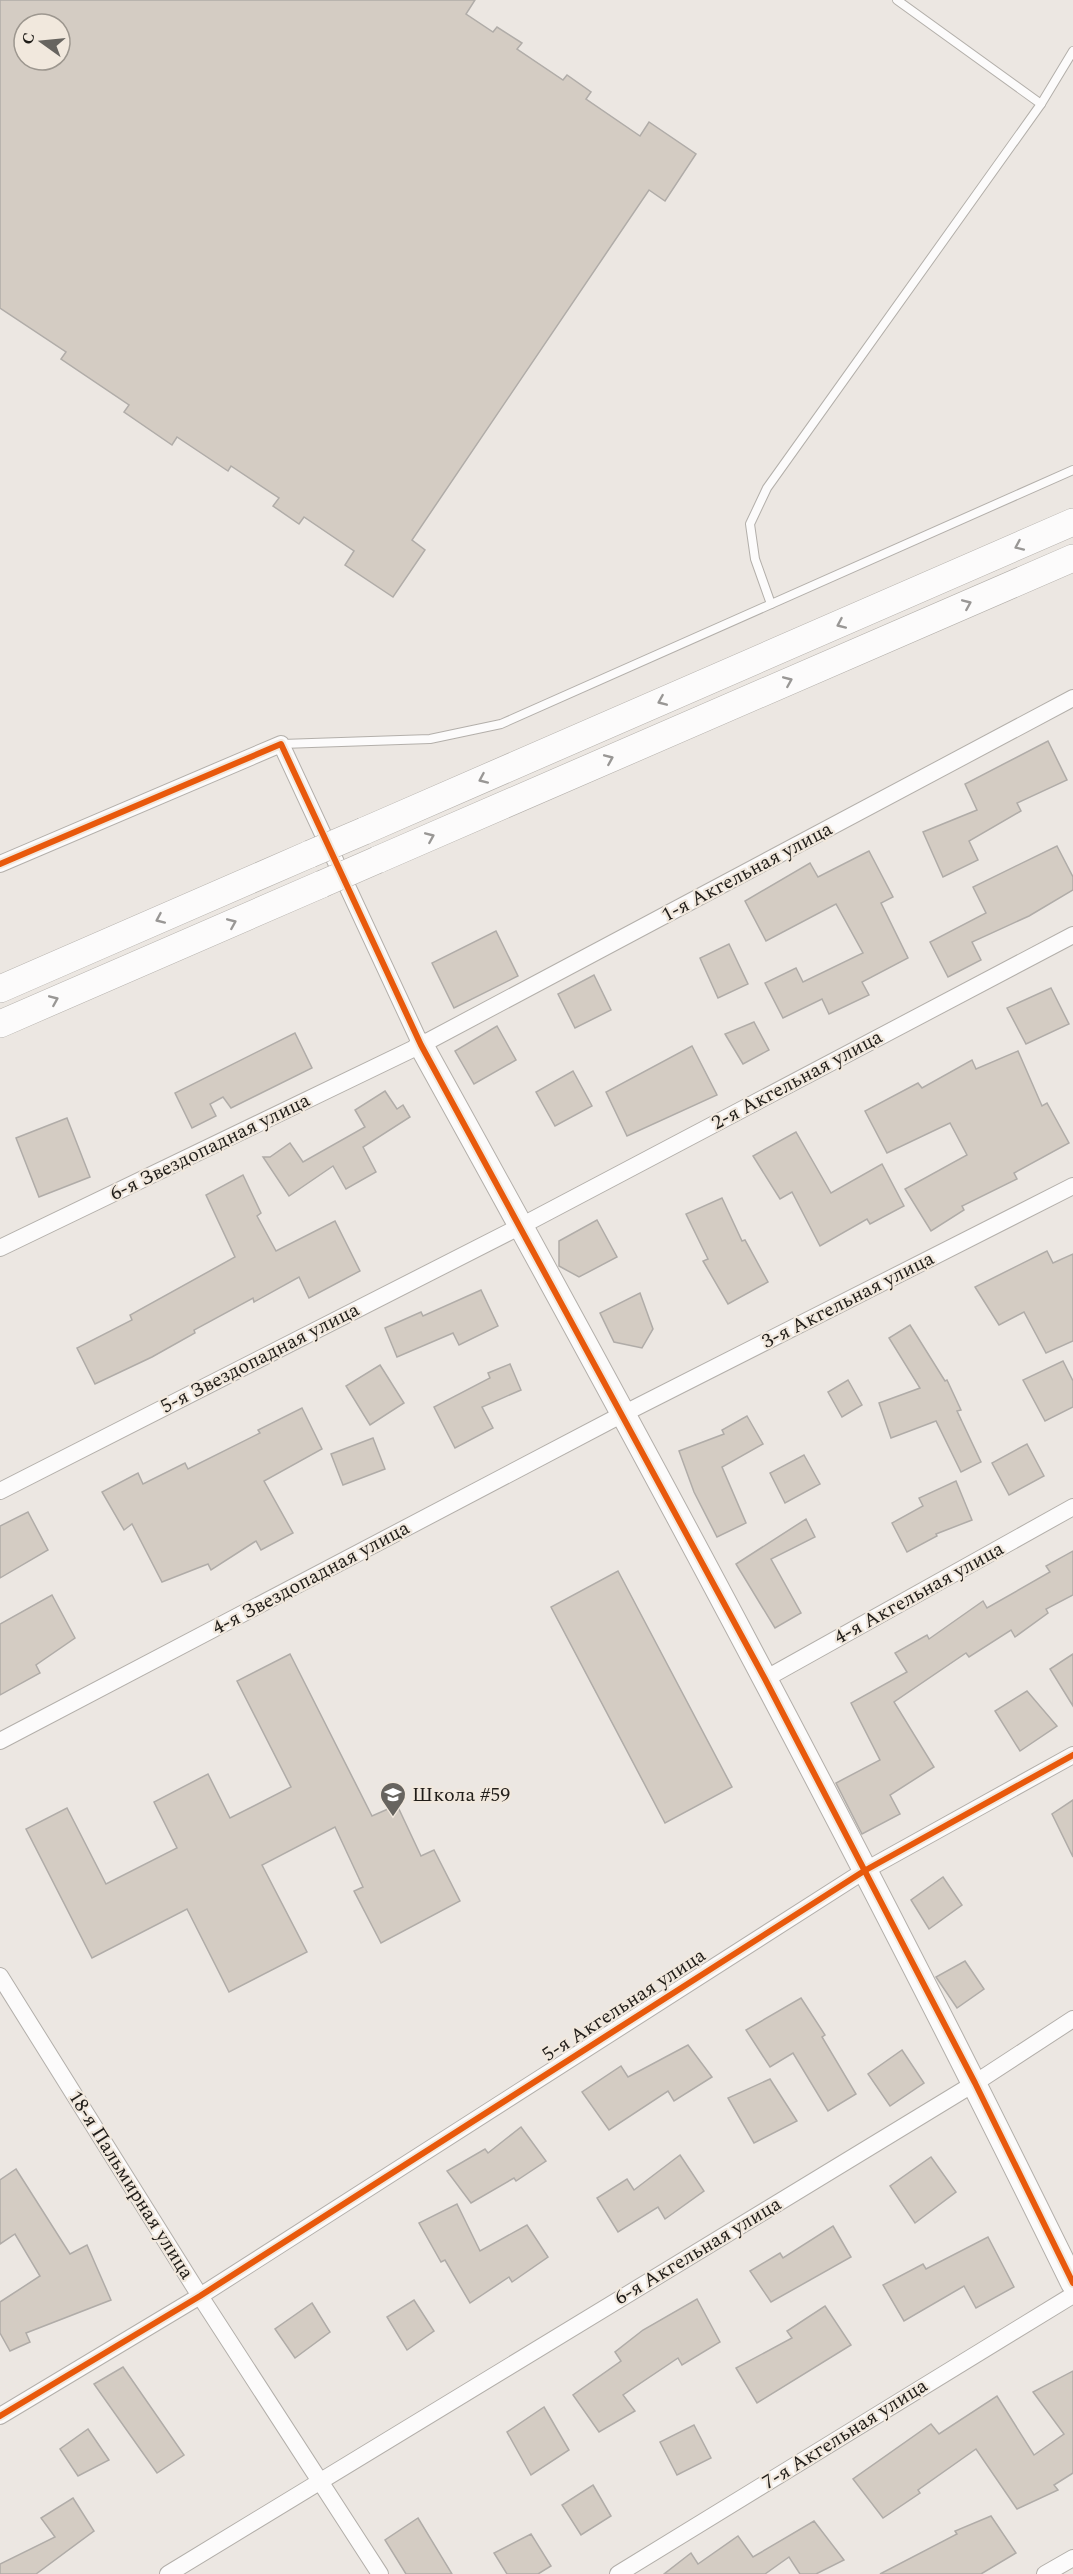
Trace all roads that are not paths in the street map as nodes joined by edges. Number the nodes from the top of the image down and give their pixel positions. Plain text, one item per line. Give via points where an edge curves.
1 (897, 0) edge
2 (1073, 51) edge
3 (1041, 104) junction
4 (1073, 470) edge
5 (1073, 522) edge
6 (1073, 558) edge
7 (771, 604) junction
8 (1073, 698) edge
9 (281, 744) junction
10 (0, 864) edge
11 (1073, 935) edge
12 (0, 989) edge
13 (0, 1024) edge
14 (420, 1045) junction
15 (1073, 1186) edge
16 (521, 1226) junction
17 (0, 1248) edge
18 (623, 1414) junction
19 (0, 1491) edge
20 (1073, 1507) edge
21 (765, 1678) junction
22 (0, 1741) edge
23 (1073, 1755) edge
24 (864, 1871) junction
25 (0, 1976) edge
26 (1073, 2019) edge
27 (975, 2083) junction
28 (1073, 2283) edge
29 (1073, 2295) edge
30 (200, 2296) junction
31 (0, 2416) edge
32 (321, 2480) junction
33 (1073, 2558) edge
34 (168, 2574) edge
35 (380, 2574) edge
36 (618, 2574) edge
37 (1045, 2574) edge

1 - 3 lane
2 - 3 lane
3 - 7 lane via 767,488 750,524 755,559
4 - 7 lane
5 -> 12 main road, bridge
13 -> 6 main road, bridge
7 - 9 lane via 501,724 430,739
8 - 14 street, 1-я Акгельная улица
9 - 10 street
9 - 14 street
11 - 16 street, 2-я Акгельная улица
14 - 16 street
14 - 17 street, 6-я Звездопадная улица
15 - 18 street, 3-я Акгельная улица
16 - 18 street
16 - 19 street, 5-я Звездопадная улица
18 - 21 street
18 - 22 street, 4-я Звездопадная улица
20 - 21 street, 4-я Акгельная улица
21 - 24 street
23 - 24 street, 5-я Акгельная улица
24 - 27 street
24 - 30 street, 5-я Акгельная улица
25 - 30 street, 18-я Пальмирная улица
26 - 27 street, 6-я Акгельная улица
27 - 28 street
27 - 32 street, 6-я Акгельная улица
29 - 36 street, 7-я Акгельная улица
30 - 31 street, 5-я Акгельная улица
30 - 32 street, 18-я Пальмирная улица
32 - 34 street, 6-я Акгельная улица
32 - 35 street, 18-я Пальмирная улица
33 - 37 street

